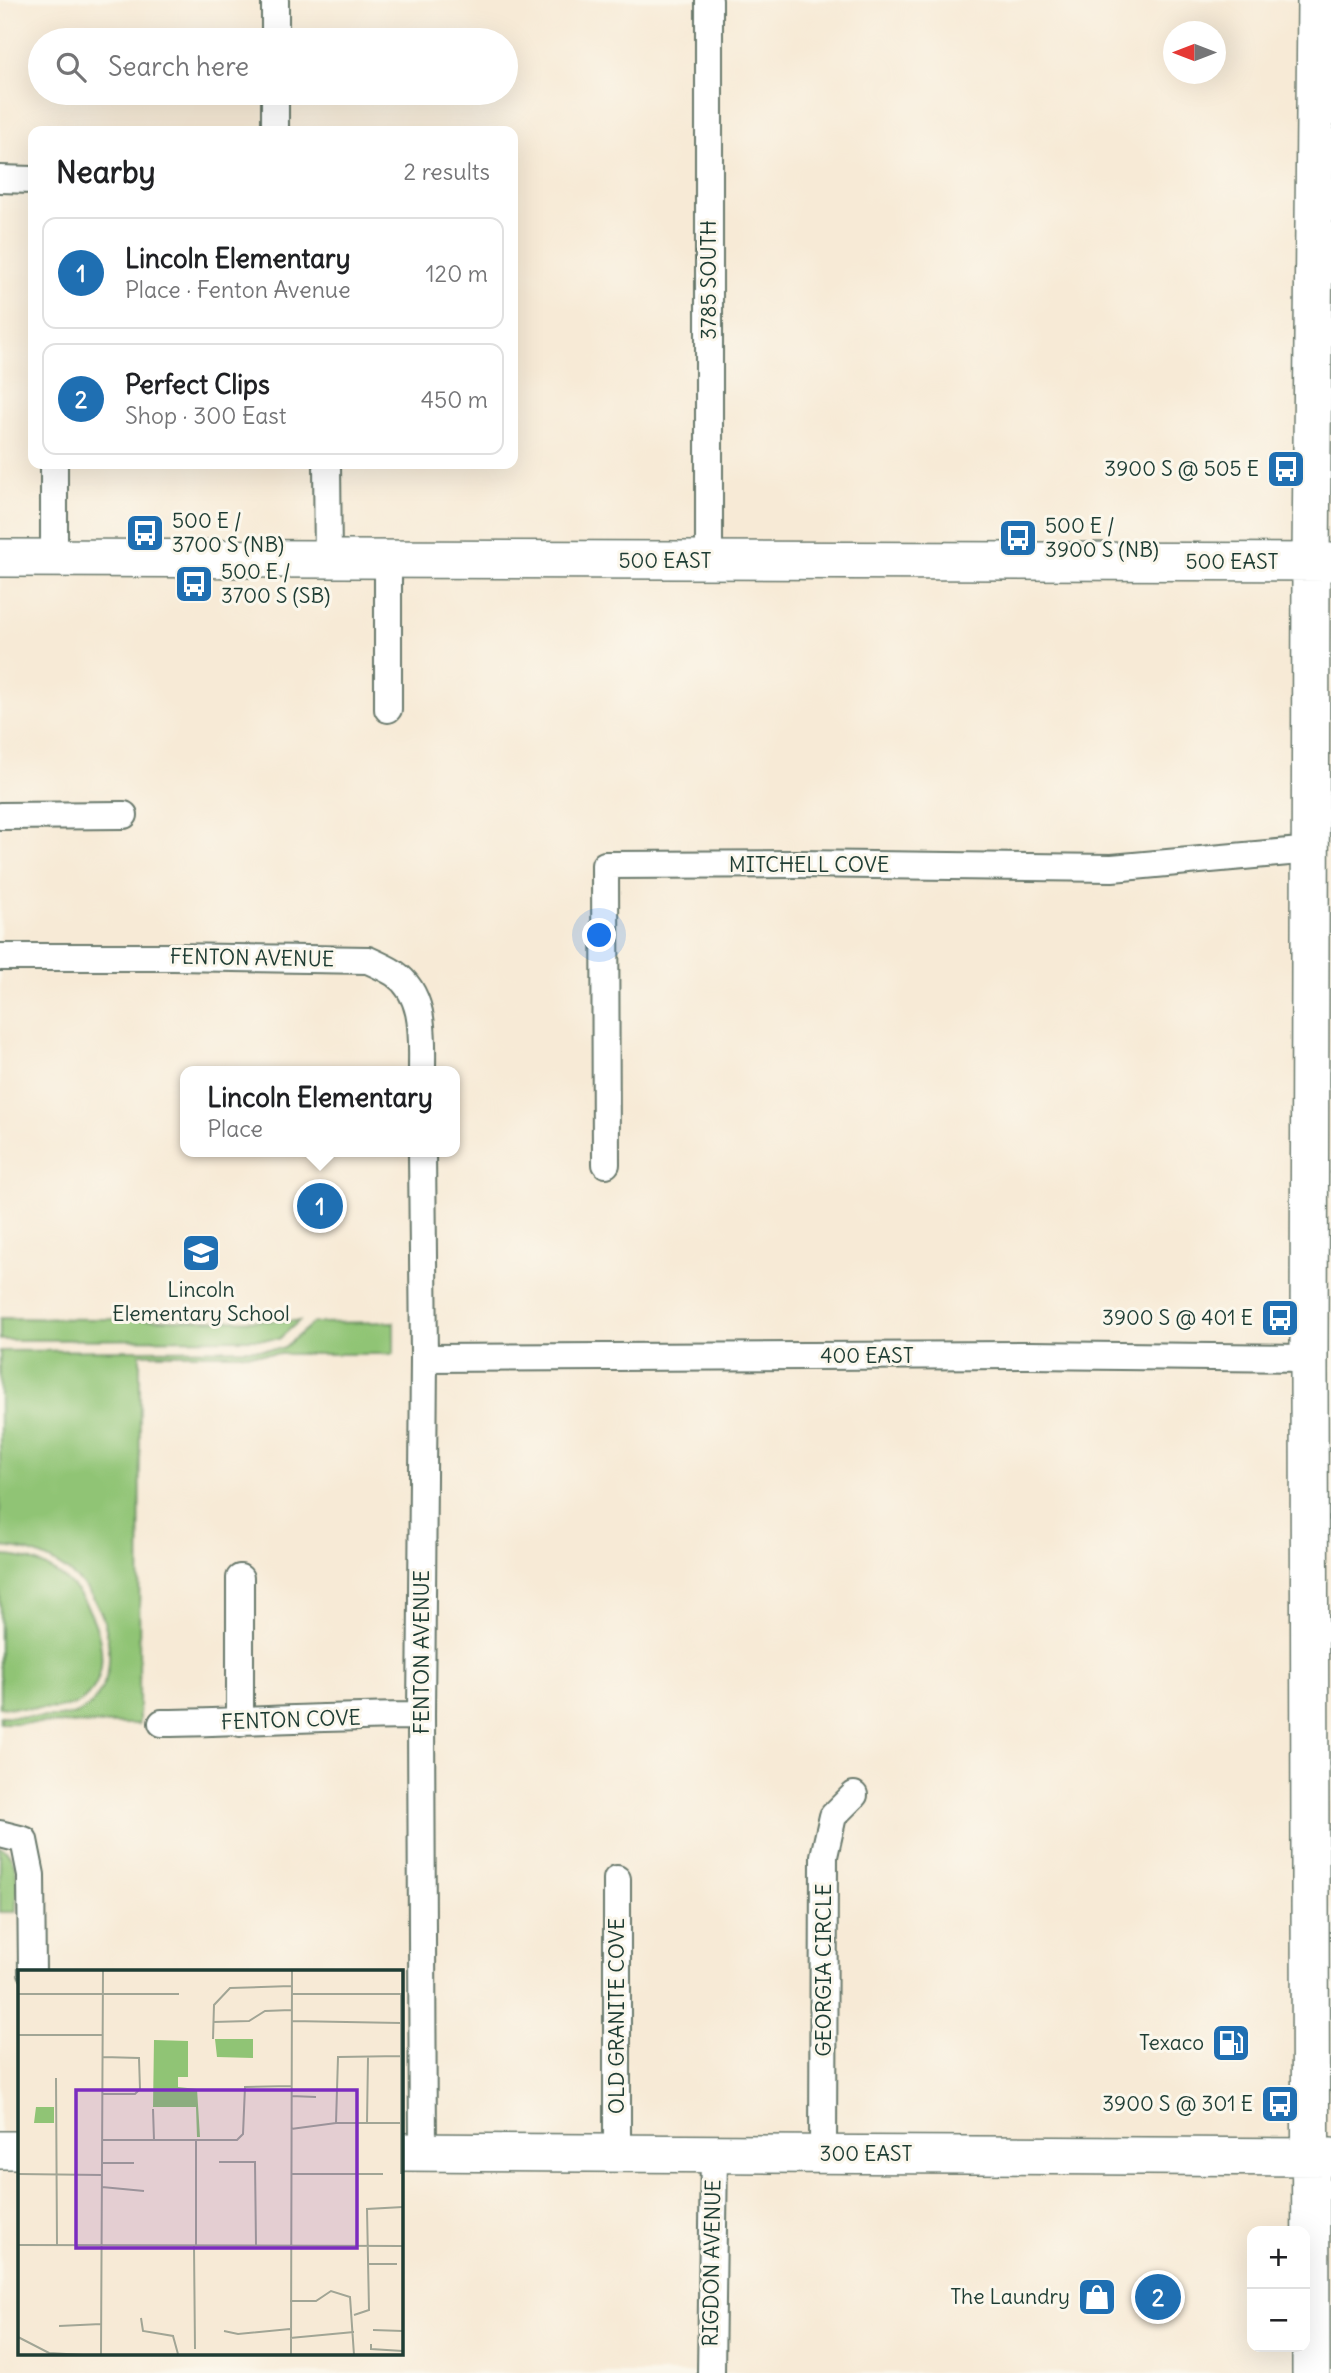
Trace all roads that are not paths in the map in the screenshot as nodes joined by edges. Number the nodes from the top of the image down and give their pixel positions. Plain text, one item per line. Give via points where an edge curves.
1 (275, 0) edge
2 (709, 0) edge
3 (1316, 0) edge
4 (275, 28) edge
5 (275, 105) edge
6 (275, 126) edge
7 (0, 179) edge
8 (28, 180) edge
9 (54, 469) edge
10 (327, 469) edge
11 (0, 558) edge
12 (54, 558) junction
13 (328, 560) junction
14 (388, 560) junction
15 (709, 561) junction
16 (1321, 562) edge
17 (388, 709) dead end
18 (124, 815) dead end
19 (0, 816) edge
20 (1311, 850) junction
21 (0, 957) edge
22 (422, 1066) edge
23 (422, 1157) edge
24 (606, 1164) dead end
25 (424, 1358) junction
26 (1316, 1370) edge
27 (240, 1578) dead end
28 (421, 1716) junction
29 (162, 1723) dead end
30 (240, 1723) junction
31 (854, 1795) dead end
32 (0, 1834) edge
33 (617, 1879) dead end
34 (32, 1970) edge
35 (0, 2150) edge
36 (18, 2150) edge
37 (412, 2152) edge
38 (617, 2152) junction
39 (714, 2153) junction
40 (823, 2154) junction
41 (1321, 2157) edge
42 (711, 2373) edge
43 (1311, 2373) edge

1 - 4 street
2 - 15 street, 3785 SOUTH
3 - 16 main road
5 - 6 street
7 - 8 street
9 - 12 street
10 - 13 street
11 - 12 main road, 500 EAST
12 - 13 main road, 500 EAST
13 - 14 main road, 500 EAST
14 - 15 main road, 500 EAST
14 - 17 street
15 - 16 main road, 500 EAST
16 - 20 main road
18 - 19 street
20 - 24 street, MITCHELL COVE via 1112,868 605,865
20 - 26 main road
21 - 22 street, FENTON AVENUE via 368,960 396,974 411,992 420,1011
23 - 25 street, FENTON AVENUE
25 - 26 street, 400 EAST via 1029,1355
25 - 28 street, FENTON AVENUE
26 - 41 main road
27 - 30 street
28 - 30 street, FENTON COVE
28 - 37 street, FENTON AVENUE
29 - 30 street, FENTON COVE
31 - 40 street, GEORGIA CIRCLE via 833,1816 824,1856
32 - 34 street via 24,1840 32,1875
33 - 38 street, OLD GRANITE COVE
35 - 36 main road
37 - 38 main road, 300 EAST
38 - 39 main road, 300 EAST
39 - 40 main road, 300 EAST
39 - 42 street, RIGDON AVENUE
40 - 41 main road, 300 EAST
41 - 43 main road

